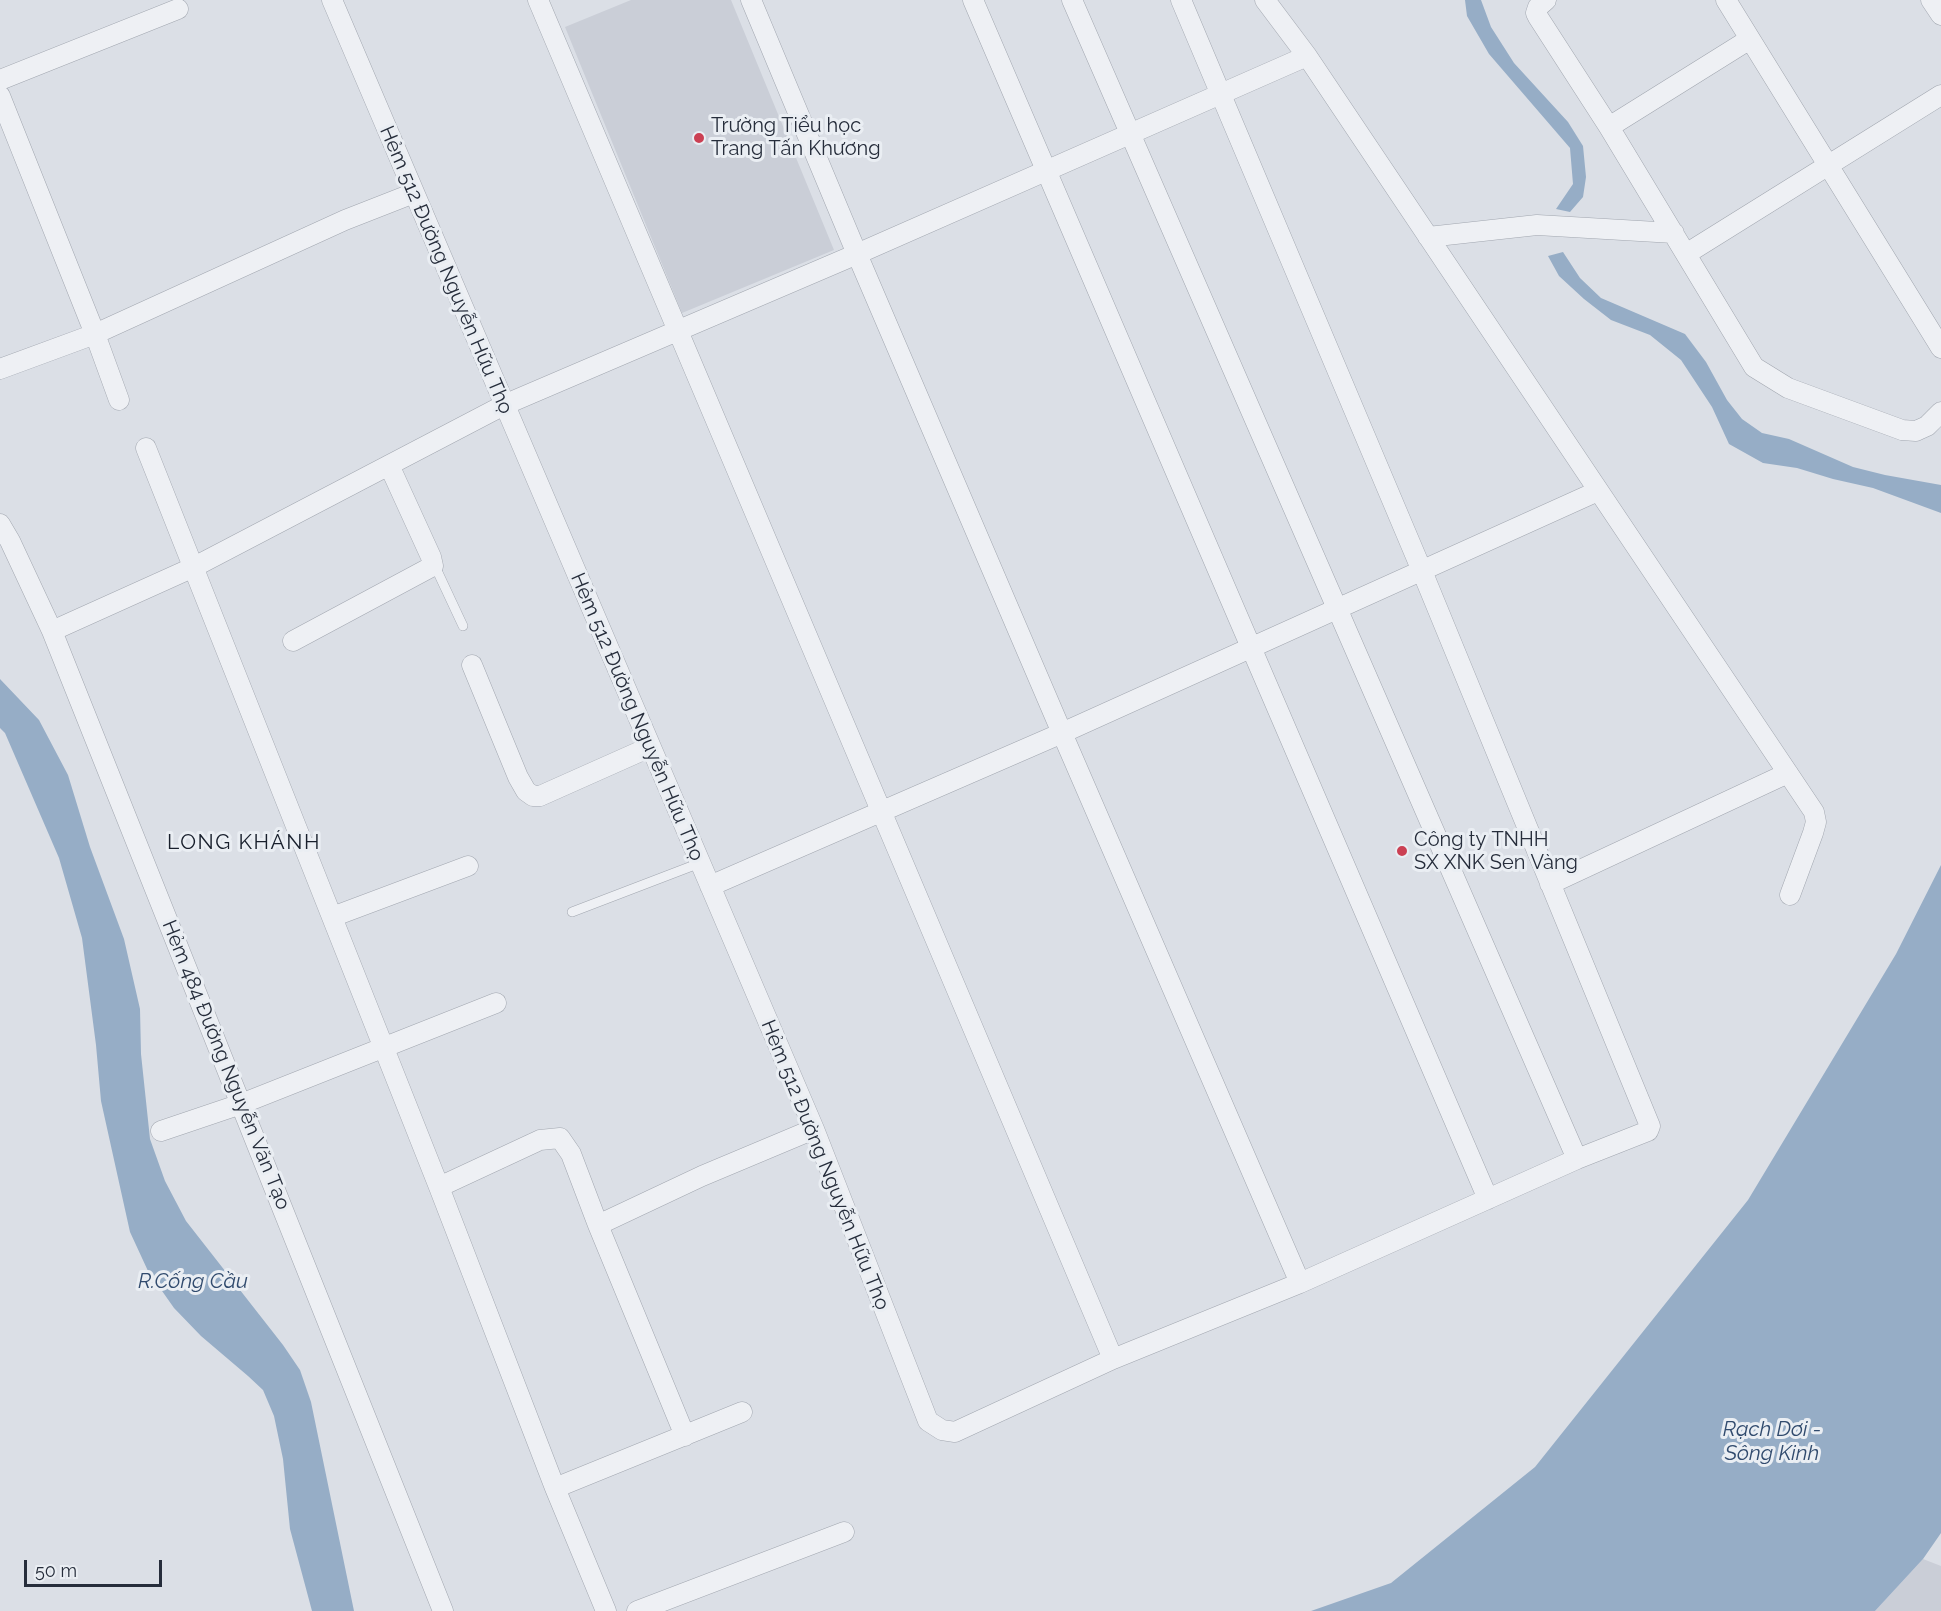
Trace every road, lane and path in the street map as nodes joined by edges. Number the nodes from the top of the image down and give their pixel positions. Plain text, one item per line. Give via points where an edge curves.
1 (332, 0) edge
2 (538, 0) edge
3 (751, 0) edge
4 (973, 0) edge
5 (1072, 0) edge
6 (1181, 0) edge
7 (1265, 0) edge
8 (1546, 0) edge
9 (1726, 0) edge
10 (1931, 0) edge
11 (178, 9) dead end
12 (1941, 15) edge
13 (1750, 39) junction
14 (1307, 56) junction
15 (0, 80) edge
16 (1221, 94) junction
17 (1941, 95) edge
18 (0, 96) edge
19 (1608, 127) junction
20 (1130, 134) junction
21 (1828, 165) junction
22 (1046, 170) junction
23 (414, 193) junction
24 (1674, 233) junction
25 (1428, 237) junction
26 (857, 254) junction
27 (1686, 254) junction
28 (676, 331) junction
29 (95, 334) junction
30 (1941, 348) edge
31 (0, 369) edge
32 (119, 400) dead end
33 (504, 405) junction
34 (1941, 412) edge
35 (146, 448) dead end
36 (389, 465) junction
37 (1598, 491) junction
38 (0, 524) edge
39 (434, 564) junction
40 (194, 567) junction
41 (1422, 571) junction
42 (1337, 609) junction
43 (463, 626) dead end
44 (52, 631) junction
45 (293, 641) dead end
46 (1251, 648) junction
47 (472, 665) dead end
48 (1062, 733) junction
49 (650, 747) junction
50 (1788, 773) junction
51 (881, 812) junction
52 (700, 863) junction
53 (468, 866) dead end
54 (1550, 884) junction
55 (710, 886) junction
56 (1790, 895) dead end
57 (572, 912) dead end
58 (332, 917) junction
59 (496, 1003) dead end
60 (384, 1047) junction
61 (242, 1104) junction
62 (814, 1129) junction
63 (161, 1131) dead end
64 (1577, 1160) junction
65 (439, 1186) junction
66 (1488, 1199) junction
67 (598, 1225) junction
68 (1300, 1283) junction
69 (1113, 1359) junction
70 (742, 1412) dead end
71 (686, 1436) junction
72 (555, 1488) junction
73 (844, 1532) dead end
74 (443, 1611) edge
75 (606, 1611) edge
76 (637, 1611) edge

1 - 23 street, Hẻm 512 Đường Nguyễn Hữu Thọ
2 - 28 street
3 - 26 street
4 - 22 street
5 - 20 street
6 - 16 street
7 - 14 street
8 - 19 street via 1536,13
9 - 13 street
10 - 12 street
11 - 15 street
13 - 19 street
13 - 21 street
14 - 16 street
14 - 25 street
16 - 20 street
16 - 41 street
17 - 21 street
18 - 29 street
19 - 24 street
20 - 22 street
20 - 42 street
21 - 27 street
21 - 30 street
22 - 26 street
22 - 46 street
23 - 29 street via 345,220
23 - 33 street, Hẻm 512 Đường Nguyễn Hữu Thọ
24 - 25 street via 1537,225
24 - 27 street
25 - 37 street
26 - 28 street
26 - 48 street
27 - 34 street via 1754,367 1788,388 1902,430 1916,431 1927,426
28 - 33 street
28 - 51 street
29 - 31 street
29 - 32 street
33 - 36 street
33 - 49 street, Hẻm 512 Đường Nguyễn Hữu Thọ
35 - 40 street
36 - 39 street
36 - 40 street
37 - 41 street
37 - 50 street
38 - 44 street, Hẻm 484 Đường Nguyễn Văn Tạo
39 - 43 lane
39 - 45 street
40 - 44 street
40 - 58 street
41 - 42 street
41 - 54 street
42 - 46 street
42 - 64 street
44 - 61 street, Hẻm 484 Đường Nguyễn Văn Tạo
46 - 48 street
46 - 66 street
47 - 49 street via 518,777 533,796
48 - 51 street
48 - 68 street
49 - 52 street, Hẻm 512 Đường Nguyễn Hữu Thọ
50 - 54 street
50 - 56 street via 1814,812 1816,822
51 - 55 street
51 - 69 street
52 - 55 street, Hẻm 512 Đường Nguyễn Hữu Thọ
52 - 57 lane
53 - 58 street
54 - 64 street via 1650,1126 1648,1131
55 - 62 street, Hẻm 512 Đường Nguyễn Hữu Thọ
58 - 60 street
59 - 60 street
60 - 61 street
60 - 65 street
61 - 63 street
61 - 74 street, Hẻm 484 Đường Nguyễn Văn Tạo
62 - 67 street
62 - 69 street, Hẻm 512 Đường Nguyễn Hữu Thọ via 928,1421 942,1430 955,1431
64 - 66 street
65 - 67 street via 540,1140 560,1138 571,1154
65 - 72 street
66 - 68 street
67 - 71 street
68 - 69 street
70 - 71 street
71 - 72 street
72 - 75 street
73 - 76 street

